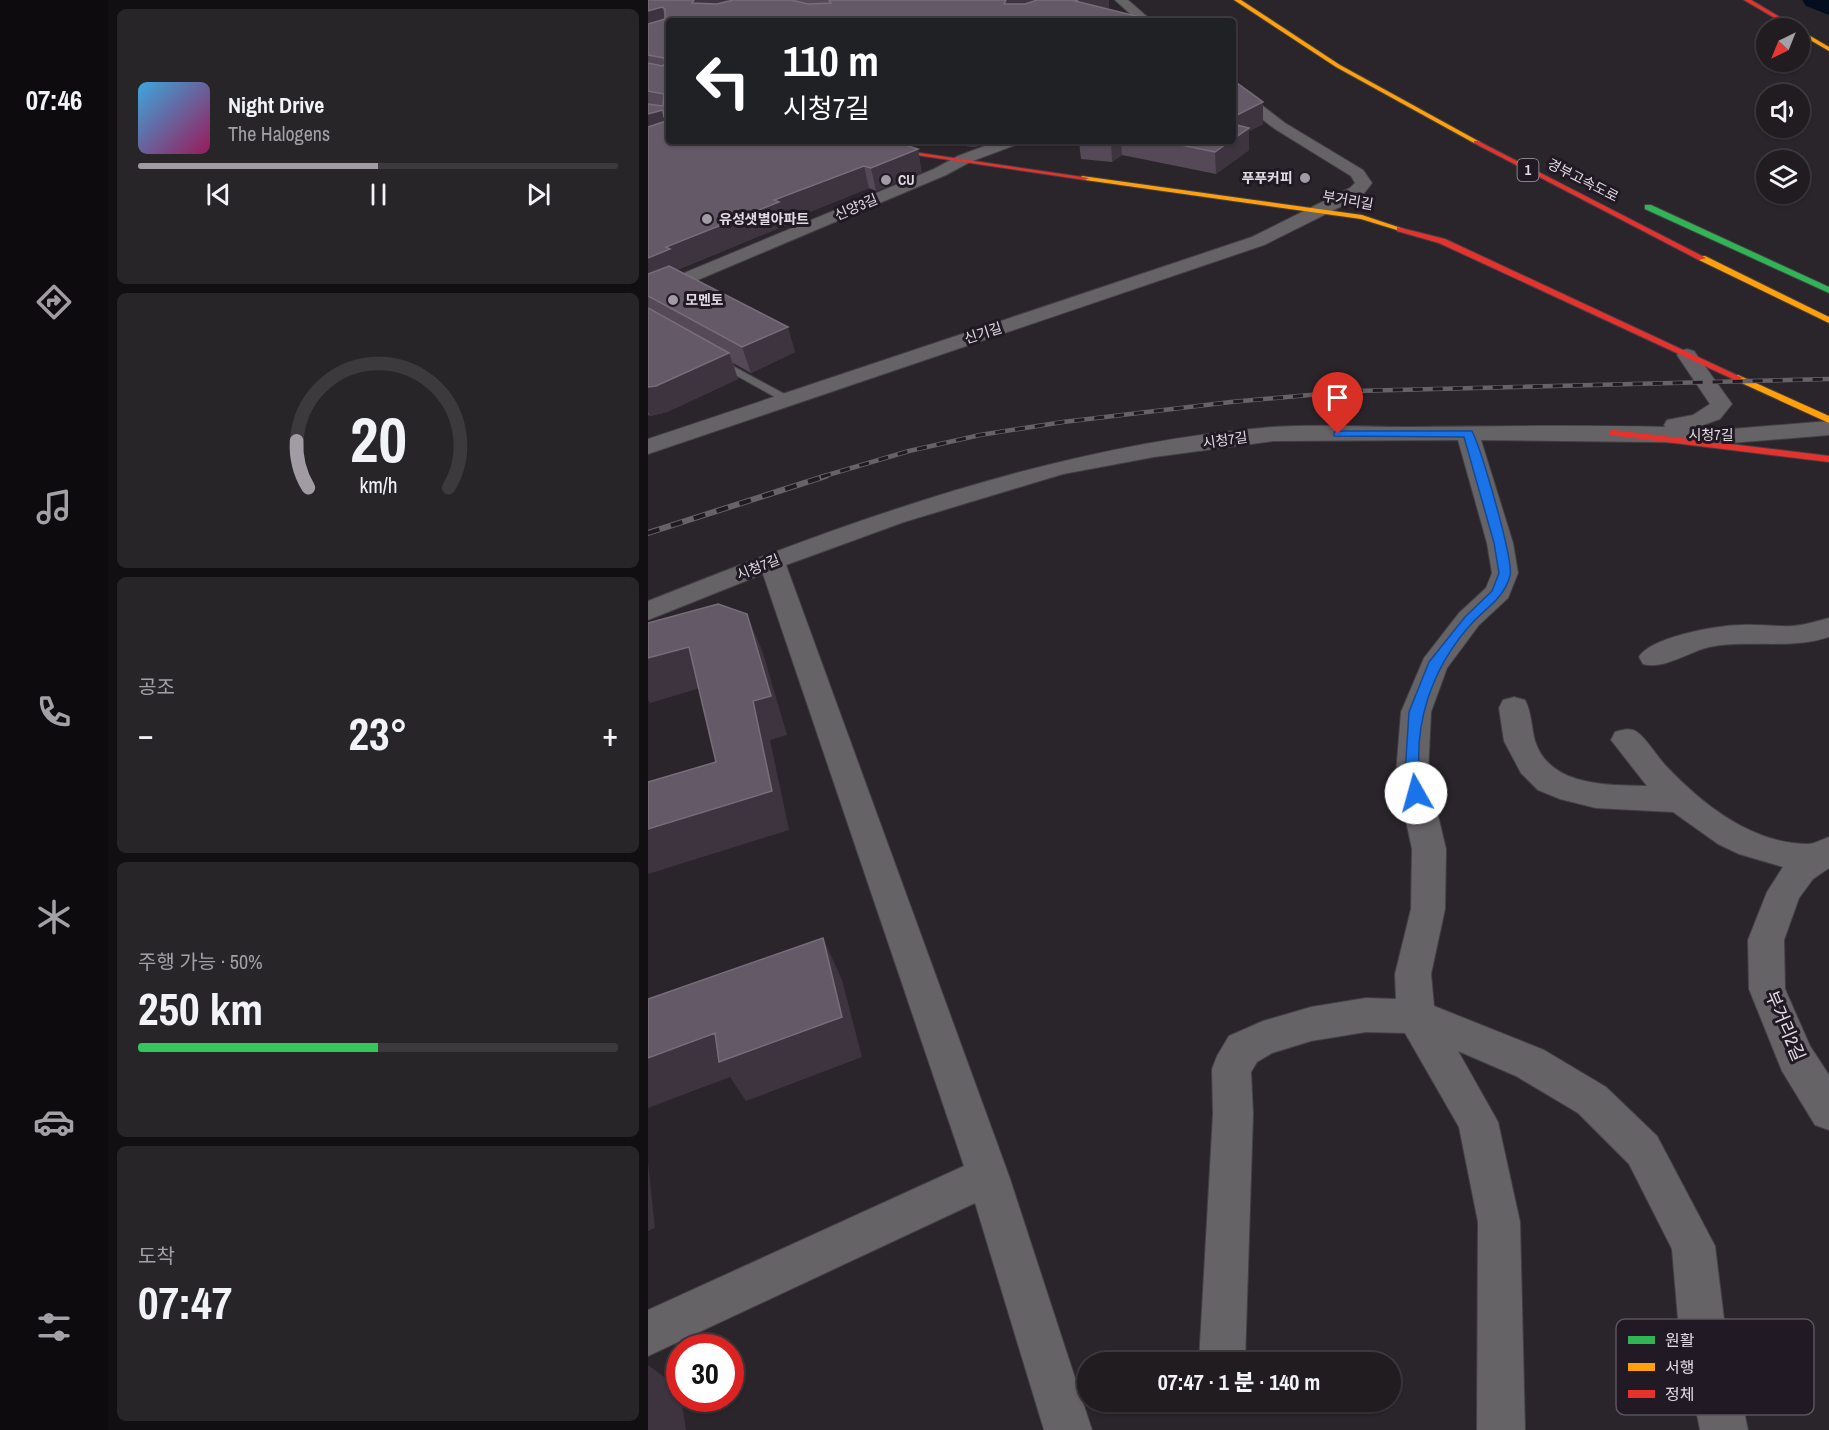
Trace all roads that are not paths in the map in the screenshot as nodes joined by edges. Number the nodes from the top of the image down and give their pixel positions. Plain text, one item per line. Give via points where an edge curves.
1 (1121, 0) edge
2 (1238, 0) edge
3 (1747, 0) edge
4 (1142, 18) edge
5 (1778, 18) edge
6 (1810, 38) edge
7 (1829, 49) edge
8 (1236, 92) edge
9 (847, 144) edge
10 (1005, 144) edge
11 (964, 159) junction
12 (1632, 199) dead end
13 (1315, 211) junction
14 (1829, 290) edge
15 (648, 296) edge
16 (1829, 320) edge
17 (707, 354) edge
18 (1687, 355) junction
19 (786, 399) junction
20 (1829, 420) edge
21 (1829, 428) edge
22 (1468, 434) junction
23 (1613, 434) junction
24 (652, 441) edge
25 (1829, 459) edge
26 (772, 561) junction
27 (648, 611) edge
28 (1829, 627) edge
29 (1653, 657) dead end
30 (1515, 708) dead end
31 (1626, 740) dead end
32 (1681, 800) junction
33 (1822, 854) edge
34 (1416, 1016) junction
35 (1829, 1111) edge
36 (988, 1176) junction
37 (1701, 1319) edge
38 (648, 1333) edge
39 (1222, 1352) edge
40 (1721, 1415) edge
41 (1068, 1430) edge
42 (1501, 1430) edge
43 (1724, 1430) edge

1 - 4 street
2 - 16 main road, 경부고속도로 / 1 via 1378,89 1474,141
3 - 5 main road
6 - 7 main road
8 - 13 street, 신기길 via 1280,126 1357,173 1364,183 1356,192
9 - 11 main road, 부거리길
10 - 11 street, 신양3길
11 - 13 main road, 부거리길
11 - 15 street, 신양3길
12 - 14 main road, 경부고속도로
13 - 18 main road, 부거리길 via 1362,217 1442,241
13 - 19 street, 신기길 via 1258,241
17 - 19 lane
18 - 20 main road, 부거리길
18 - 23 street via 1721,404 1716,413 1705,419
19 - 24 street, 신기길
21 - 23 street, 시청7길 via 1731,436
22 - 23 street, 시청7길
22 - 26 street, 시청7길 via 1273,434 1154,450 1048,472 895,517
22 - 34 street via 1505,573 1498,592 1469,620 1434,665 1416,712 1412,774 1429,849 1428,909 1413,974
23 - 25 main road
26 - 27 street, 시청7길
26 - 36 street
28 - 29 street via 1784,638 1743,634 1711,637
30 - 32 street via 1516,734 1528,762 1551,782 1575,793 1605,798
31 - 32 street via 1652,774
32 - 33 street via 1701,818 1736,838 1774,852
33 - 35 street, 부거리2길 via 1801,869 1784,892 1767,940 1767,990 1796,1058
34 - 37 street via 1530,1063 1592,1100 1643,1150 1693,1246
34 - 39 street via 1366,1015 1292,1029 1243,1049 1231,1069 1233,1114
34 - 42 street via 1478,1122 1499,1222
36 - 38 street
36 - 41 street
40 - 43 street

